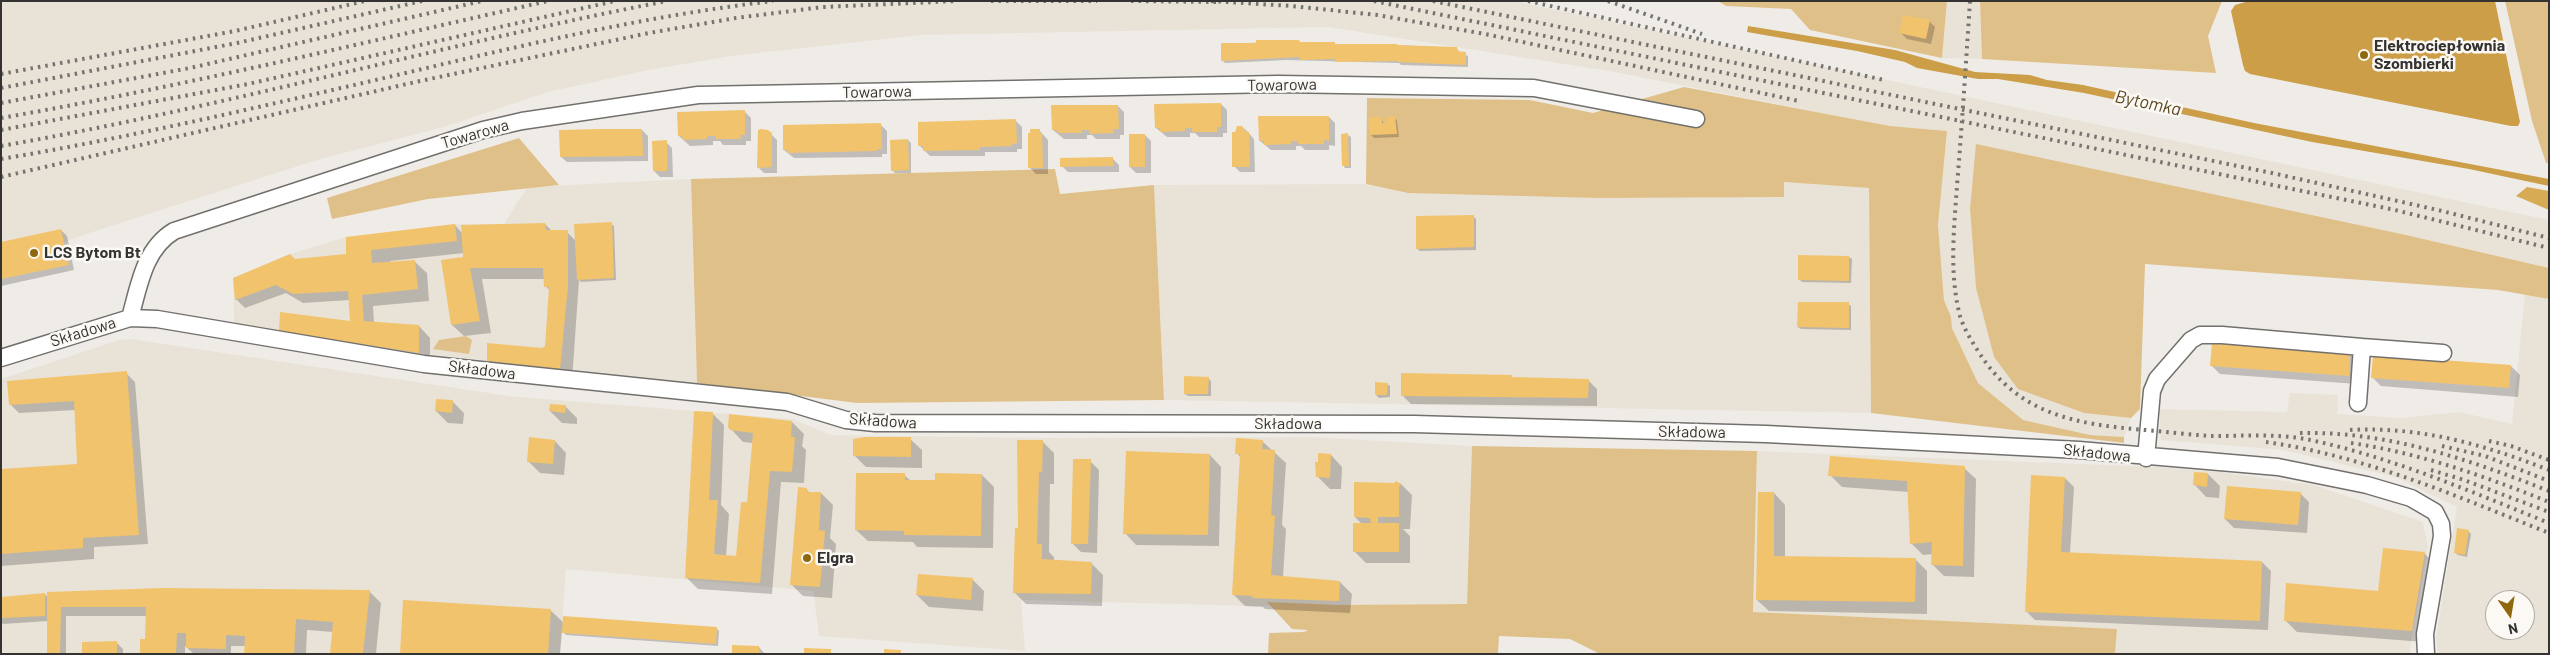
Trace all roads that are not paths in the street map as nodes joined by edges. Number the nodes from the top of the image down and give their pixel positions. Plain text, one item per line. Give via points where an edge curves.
1 (1696, 119) dead end
2 (130, 318) junction
3 (2362, 347) junction
4 (2443, 353) dead end
5 (1, 358) edge
6 (2358, 403) dead end
7 (2146, 458) junction
8 (2426, 654) edge

1 - 2 street, Towarowa via 1558,91 1506,86 1278,84 698,95 483,130 174,230 153,248
2 - 5 street, Składowa
2 - 7 street, Składowa via 157,319 424,364 787,402 846,420 875,423 1569,428 1978,444
3 - 4 street
3 - 6 street
3 - 7 street via 2200,335 2191,340 2157,379 2152,391
7 - 8 street, Składowa via 2278,468 2326,476 2411,498 2435,512 2442,536 2425,634

